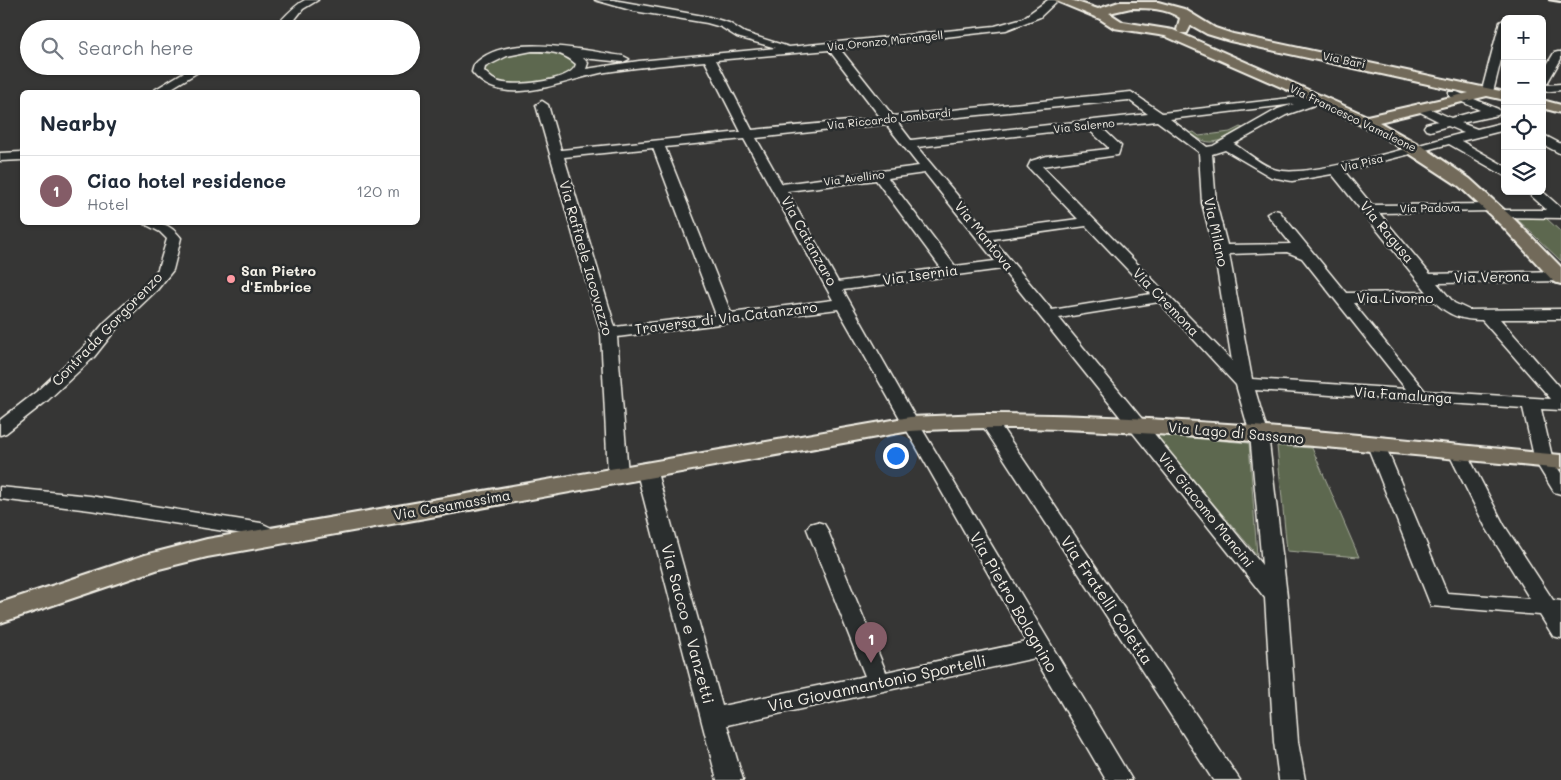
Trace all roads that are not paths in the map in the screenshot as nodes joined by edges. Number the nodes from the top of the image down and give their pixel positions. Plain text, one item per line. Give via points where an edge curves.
1 (313, 0) edge
2 (600, 0) edge
3 (1053, 0) edge
4 (1060, 0) edge
5 (1068, 0) edge
6 (1137, 1) edge
7 (1174, 4) edge
8 (1107, 11) junction
9 (289, 20) edge
10 (1186, 21) junction
11 (1144, 29) junction
12 (1501, 34) edge
13 (1195, 44) junction
14 (832, 46) junction
15 (793, 50) junction
16 (569, 53) junction
17 (1558, 55) dead end
18 (709, 58) junction
19 (187, 75) edge
20 (574, 75) junction
21 (1546, 77) edge
22 (562, 81) junction
23 (1439, 82) junction
24 (506, 86) junction
25 (1561, 87) edge
26 (1546, 89) edge
27 (161, 90) edge
28 (1482, 95) edge
29 (1312, 97) junction
30 (542, 105) junction
31 (1546, 105) edge
32 (1260, 106) junction
33 (1418, 108) junction
34 (1561, 109) edge
35 (1491, 111) junction
36 (1282, 112) junction
37 (1501, 115) edge
38 (1159, 118) junction
39 (888, 119) junction
40 (1363, 121) junction
41 (1449, 122) junction
42 (1091, 125) junction
43 (1430, 127) dead end
44 (1501, 127) edge
45 (748, 134) junction
46 (1477, 134) junction
47 (1450, 140) junction
48 (1546, 141) edge
49 (658, 144) junction
50 (908, 144) junction
51 (1224, 144) junction
52 (1417, 149) junction
53 (1561, 150) edge
54 (1205, 151) junction
55 (556, 154) junction
56 (20, 156) edge
57 (0, 157) edge
58 (929, 169) junction
59 (1335, 169) junction
60 (1501, 170) edge
61 (879, 175) junction
62 (780, 188) junction
63 (1538, 195) edge
64 (1369, 210) junction
65 (1495, 211) junction
66 (1274, 214) dead end
67 (1561, 214) edge
68 (1087, 222) junction
69 (156, 225) edge
70 (984, 236) junction
71 (1221, 250) junction
72 (1307, 255) junction
73 (1007, 264) junction
74 (951, 271) junction
75 (1560, 276) edge
76 (1426, 279) junction
77 (834, 287) junction
78 (1437, 296) junction
79 (1164, 297) junction
80 (1344, 298) junction
81 (842, 304) junction
82 (1561, 314) edge
83 (1048, 315) junction
84 (1487, 315) junction
85 (725, 318) junction
86 (609, 333) junction
87 (1244, 384) junction
88 (1420, 396) junction
89 (1561, 400) edge
90 (1531, 404) junction
91 (1561, 406) edge
92 (988, 420) junction
93 (910, 424) junction
94 (1136, 425) junction
95 (0, 429) edge
96 (1259, 434) junction
97 (1376, 445) junction
98 (1457, 452) junction
99 (1552, 462) edge
100 (646, 469) junction
101 (618, 474) junction
102 (1561, 488) edge
103 (0, 493) edge
104 (817, 529) dead end
105 (273, 537) junction
106 (1276, 596) junction
107 (1554, 608) edge
108 (0, 613) edge
109 (1561, 630) edge
110 (1041, 648) junction
111 (879, 682) junction
112 (713, 718) junction
113 (730, 780) edge
114 (1119, 780) edge
115 (1227, 780) edge
116 (1292, 780) edge

1 - 9 street via 299,7
2 - 15 street via 715,22 742,35
3 - 14 street, Via Oronzo Marangell via 1033,18 1010,26
4 - 8 main road
5 - 8 main road
6 - 7 main road
6 - 8 main road
7 - 10 main road, Via Bari
8 - 11 main road via 1119,24
10 - 11 main road via 1170,29
10 - 13 main road via 1182,28
10 - 23 main road, Via Bari via 1211,31
11 - 13 main road, Via Francesco Vamaleone via 1168,33
12 - 28 street
13 - 29 main road, Via Francesco Vamaleone
14 - 15 street, Via Oronzo Marangell
14 - 39 street, Via Mantova
15 - 18 street, Via Oronzo Marangell
16 - 18 street via 625,60
16 - 20 street via 582,63
16 - 24 street via 542,48 513,51 480,65 478,72 482,78
17 - 21 street
18 - 20 street via 608,68
18 - 45 street, Via Catanzaro
19 - 27 street
20 - 22 street
22 - 24 street via 535,86
22 - 30 street
23 - 28 main road, Via Bari
23 - 28 main road
24 - 30 street
25 - 26 street
28 - 33 main road
28 - 35 street
29 - 32 street, Via Salerno
29 - 36 street via 1313,101
29 - 40 main road, Via Francesco Vamaleone
30 - 55 street, Via Raffaele Iacovazzo
31 - 34 main road
32 - 36 street
32 - 38 street, Via Salerno
33 - 40 main road
33 - 41 street
35 - 37 street
35 - 41 street
36 - 51 street
38 - 39 street, Via Riccardo Lombardi via 1131,96
38 - 42 street, Via Salerno
38 - 54 street, Via Riccardo Lombardi
39 - 45 street, Via Riccardo Lombardi
39 - 50 street, Via Mantova
40 - 52 main road, Via Francesco Vamaleone
41 - 43 street
41 - 46 street
42 - 50 street, Via Salerno
42 - 68 street, Via Cremona via 1115,146 1113,152 1047,160 1035,167
44 - 46 street, Via Pisa
45 - 49 street, Via Riccardo Lombardi
45 - 62 street, Via Catanzaro
46 - 47 street, Via Pisa
47 - 52 street, Via Pisa
47 - 60 street
48 - 53 street
49 - 55 street, Via Riccardo Lombardi
49 - 85 street
50 - 58 street, Via Mantova
51 - 54 street
51 - 59 street, Via Pisa via 1280,176 1292,177
52 - 59 street, Via Pisa
52 - 65 main road, Via Francesco Vamaleone via 1450,172
54 - 71 street, Via Milano via 1208,203
55 - 86 street, Via Raffaele Iacovazzo
56 - 57 street
58 - 61 street, Via Avellino
58 - 70 street, Via Mantova
59 - 64 street, Via Ragusa
61 - 62 street, Via Avellino
61 - 74 street
62 - 77 street, Via Catanzaro
63 - 67 street
64 - 65 street, Via Padova
64 - 76 street, Via Ragusa
65 - 67 street, Via Padova
65 - 75 main road, Via Francesco Vamaleone
66 - 72 street
68 - 70 street
68 - 79 street, Via Cremona
69 - 95 street, Contrada Gorgorenzo via 166,229 174,238 165,270 88,353
70 - 73 street, Via Mantova
71 - 72 street via 1289,248
71 - 87 street, Via Milano
72 - 80 street
73 - 74 street, Via Isernia
73 - 83 street, Via Mantova
74 - 77 street, Via Isernia
75 - 76 street, Via Verona
76 - 78 street, Via Ragusa
77 - 81 street, Via Catanzaro
78 - 80 street, Via Livorno
78 - 84 street, Via Livorno via 1454,312
79 - 83 street
79 - 87 street, Via Cremona
80 - 88 street
81 - 85 street, Traversa di Via Catanzaro
81 - 93 street, Via Catanzaro
82 - 84 street, Via Livorno
83 - 94 street, Via Mantova
84 - 89 street
85 - 86 street, Traversa di Via Catanzaro
86 - 101 street, Via Raffaele Iacovazzo
87 - 88 street, Via Famalunga
87 - 96 street, Via Milano
88 - 90 street, Via Famalunga
90 - 91 street, Via Famalunga
90 - 99 street
92 - 93 main road, Via Lago di Sassano
92 - 94 main road, Via Lago di Sassano
92 - 115 street, Via Fratelli Coletta
93 - 100 main road, Via Casamassima
93 - 110 street, Via Pietro Bolognino
94 - 96 main road, Via Lago di Sassano
94 - 106 street, Via Giacomo Mancini
96 - 97 main road, Via Lago di Sassano
96 - 106 street, Via Milano
97 - 98 main road, Via Lago di Sassano
97 - 107 street via 1440,600
98 - 99 main road, Via Lago di Sassano
98 - 107 street via 1495,526
99 - 102 street
100 - 101 main road, Via Casamassima
100 - 112 street, Via Sacco e Vanzetti
101 - 105 main road, Via Casamassima
103 - 105 street via 90,503 261,530
104 - 111 street
105 - 108 main road, Via Casamassima via 154,561
106 - 116 street, Via Milano via 1286,742
107 - 109 street
110 - 111 street, Via Giovannantonio Sportelli
110 - 114 street, Via Pietro Bolognino
111 - 112 street, Via Giovannantonio Sportelli
112 - 113 street, Via Sacco e Vanzetti

